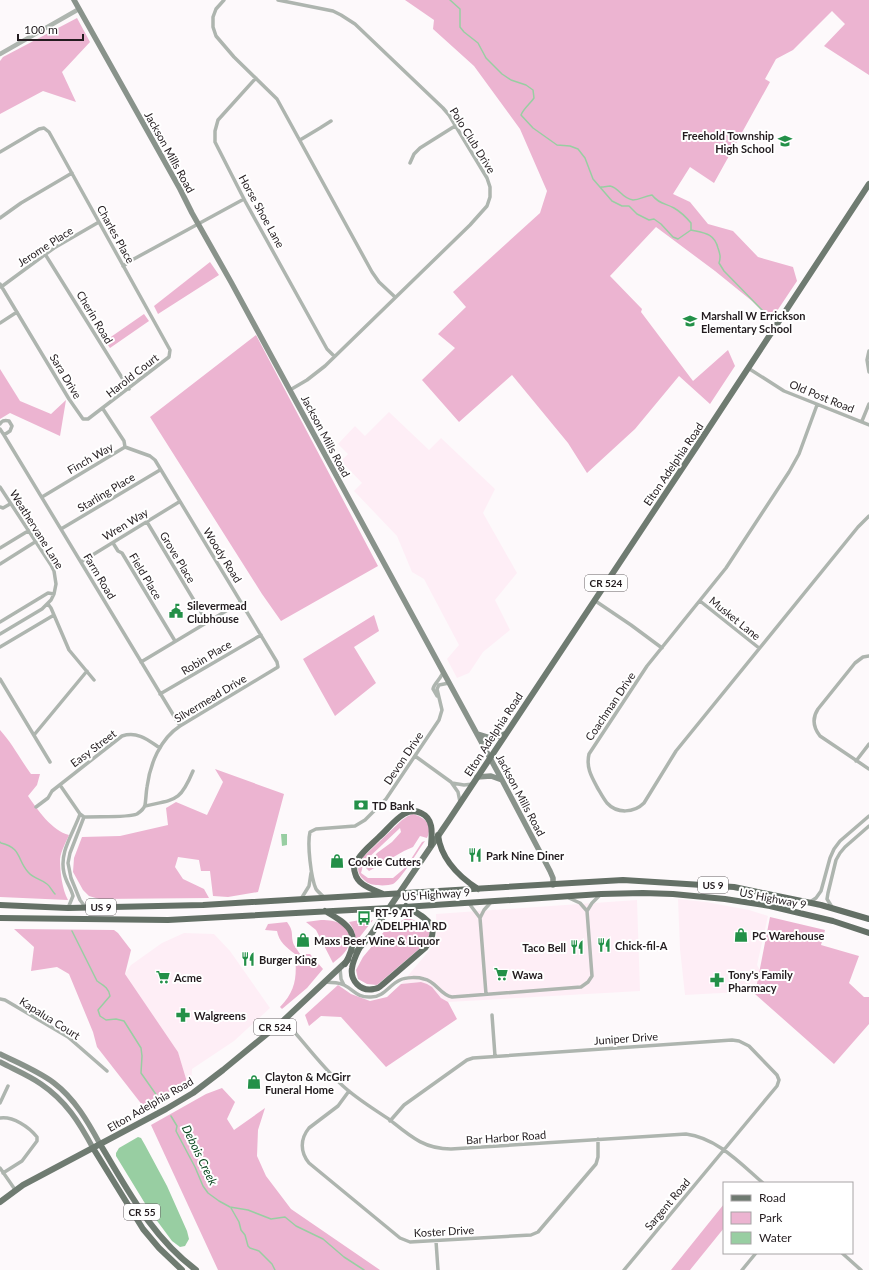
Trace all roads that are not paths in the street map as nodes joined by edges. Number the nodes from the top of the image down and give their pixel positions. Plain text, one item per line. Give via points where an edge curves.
1 (74, 0) edge
2 (224, 0) edge
3 (278, 0) edge
4 (79, 9) junction
5 (0, 54) edge
6 (256, 78) junction
7 (331, 120) dead end
8 (455, 126) junction
9 (300, 140) junction
10 (0, 152) edge
11 (410, 163) dead end
12 (72, 173) junction
13 (869, 184) edge
14 (244, 199) junction
15 (0, 218) edge
16 (99, 222) junction
17 (198, 224) junction
18 (46, 254) junction
19 (124, 266) junction
20 (1, 285) edge
21 (395, 297) junction
22 (17, 312) junction
23 (0, 322) edge
24 (869, 351) edge
25 (170, 354) joint
26 (334, 356) junction
27 (748, 368) junction
28 (869, 372) edge
29 (129, 389) junction
30 (290, 390) junction
31 (869, 404) edge
32 (817, 405) junction
33 (103, 409) junction
34 (862, 422) junction
35 (0, 424) edge
36 (869, 425) edge
37 (0, 429) edge
38 (4, 435) junction
39 (125, 447) junction
40 (148, 456) joint
41 (160, 470) junction
42 (0, 487) edge
43 (42, 497) junction
44 (179, 502) junction
45 (10, 504) junction
46 (0, 507) edge
47 (869, 516) edge
48 (146, 522) junction
49 (61, 529) junction
50 (28, 531) junction
51 (35, 542) junction
52 (113, 542) junction
53 (0, 548) edge
54 (81, 562) junction
55 (0, 564) edge
56 (54, 594) junction
57 (594, 600) junction
58 (700, 601) junction
59 (241, 602) junction
60 (48, 605) junction
61 (54, 615) junction
62 (0, 622) edge
63 (207, 622) junction
64 (0, 634) edge
65 (261, 635) junction
66 (175, 641) junction
67 (0, 647) edge
68 (662, 648) junction
69 (759, 648) junction
70 (869, 656) edge
71 (141, 662) junction
72 (278, 667) joint
73 (87, 671) junction
74 (443, 672) junction
75 (0, 679) edge
76 (94, 680) dead end
77 (449, 683) junction
78 (160, 694) junction
79 (438, 696) junction
80 (180, 726) junction
81 (476, 734) junction
82 (505, 734) junction
83 (34, 735) junction
84 (869, 744) edge
85 (160, 748) junction
86 (415, 756) junction
87 (490, 758) junction
88 (856, 761) junction
89 (50, 762) dead end
90 (869, 770) edge
91 (193, 771) dead end
92 (477, 777) junction
93 (502, 780) junction
94 (450, 782) junction
95 (473, 784) junction
96 (60, 785) junction
97 (460, 803) junction
98 (145, 806) junction
99 (36, 807) dead end
100 (80, 814) junction
101 (869, 816) edge
102 (84, 817) junction
103 (869, 826) edge
104 (438, 834) junction
105 (67, 844) junction
106 (431, 845) junction
107 (72, 846) junction
108 (311, 873) junction
109 (553, 885) junction
110 (478, 889) junction
111 (399, 893) junction
112 (601, 894) junction
113 (385, 895) junction
114 (566, 896) junction
115 (325, 898) junction
116 (301, 900) junction
117 (492, 901) junction
118 (468, 902) junction
119 (810, 902) junction
120 (0, 905) edge
121 (406, 906) junction
122 (68, 908) junction
123 (86, 908) junction
124 (389, 908) junction
125 (832, 908) junction
126 (587, 910) junction
127 (325, 911) junction
128 (0, 918) edge
129 (480, 918) junction
130 (869, 919) edge
131 (869, 933) edge
132 (359, 949) junction
133 (345, 964) junction
134 (340, 968) junction
135 (325, 982) junction
136 (344, 985) junction
137 (486, 994) junction
138 (0, 999) edge
139 (492, 1015) dead end
140 (284, 1020) junction
141 (0, 1054) edge
142 (495, 1056) junction
143 (0, 1062) edge
144 (106, 1071) dead end
145 (8, 1086) dead end
146 (349, 1091) junction
147 (0, 1102) edge
148 (0, 1112) edge
149 (1, 1118) edge
150 (390, 1121) junction
151 (598, 1139) junction
152 (100, 1144) junction
153 (93, 1148) junction
154 (724, 1150) junction
155 (0, 1168) edge
156 (3, 1173) junction
157 (762, 1182) edge
158 (16, 1191) junction
159 (0, 1202) edge
160 (436, 1241) junction
161 (755, 1254) edge
162 (843, 1254) edge
163 (182, 1270) edge
164 (196, 1270) edge
165 (438, 1270) edge
166 (624, 1270) edge
167 (742, 1270) edge
168 (861, 1270) edge

1 - 4 main road, Jackson Mills Road
2 - 6 street via 214,14 214,33
3 - 8 street, Polo Club Drive via 334,11 349,19 443,108
4 - 5 street
4 - 17 main road, Jackson Mills Road
6 - 9 street via 276,99
6 - 14 street, Horse Shoe Lane via 221,117 214,132 216,145
7 - 9 street
8 - 11 street via 420,148
8 - 21 street, Polo Club Drive via 488,181 488,203 470,225
9 - 21 street via 372,272
10 - 12 street, Charles Place via 41,128 47,129
12 - 15 street
12 - 16 street, Charles Place
13 - 27 main road, Elton Adelphia Road / CR 524
14 - 17 street
14 - 26 street, Horse Shoe Lane via 327,349
16 - 18 street, Jerome Place
16 - 19 street, Charles Place
17 - 19 street
17 - 30 main road, Jackson Mills Road
18 - 20 street, Jerome Place
18 - 29 street, Cherin Road
19 - 25 street, Charles Place
20 - 22 street, Sara Drive
21 - 26 street, Polo Club Drive
22 - 23 street
22 - 33 street, Sara Drive via 81,417 88,419
24 - 28 street
25 - 29 street, Harold Court via 168,359
26 - 30 street, Polo Club Drive via 313,376
27 - 32 street, Old Post Road via 784,391
27 - 57 main road, Elton Adelphia Road / CR 524
29 - 33 street, Harold Court
30 - 74 main road, Jackson Mills Road
31 - 34 street
32 - 34 street, Old Post Road
32 - 58 street, Coachman Drive via 799,454 789,472 726,568
33 - 39 street via 124,441
34 - 36 street, Old Post Road
35 - 38 street via 6,420 11,423 12,429
37 - 38 street, Farm Road
38 - 43 street, Farm Road
39 - 40 street, Finch Way
39 - 43 street, Finch Way
40 - 41 street, Woody Road via 155,460
41 - 44 street, Woody Road
41 - 49 street, Starling Place
42 - 45 street, Weathervane Lane
43 - 49 street, Farm Road
44 - 48 street, Wren Way
44 - 59 street, Woody Road
45 - 46 street
45 - 50 street, Weathervane Lane
47 - 69 street, Coachman Drive
48 - 52 street, Wren Way
48 - 63 street, Grove Place
49 - 54 street, Farm Road
50 - 51 street, Weathervane Lane
50 - 53 street
51 - 55 street
51 - 56 street, Weathervane Lane via 54,571
52 - 54 street, Wren Way
52 - 66 street, Field Place
54 - 71 street, Farm Road
56 - 60 street, Weathervane Lane
56 - 62 street via 48,593
57 - 68 street
57 - 82 main road, Elton Adelphia Road / CR 524
58 - 68 street, Coachman Drive
58 - 69 street, Musket Lane
59 - 63 street
59 - 65 street, Woody Road
60 - 61 street
60 - 64 street, Weathervane Lane
61 - 67 street
61 - 73 street via 69,650
63 - 66 street
65 - 72 street, Woody Road
65 - 78 street, Robin Place
66 - 71 street
68 - 69 street, Coachman Drive via 639,678 588,759 589,771 604,798 610,806 619,810 633,810 644,803 676,751
70 - 88 street via 855,663 818,709 814,718 815,728 820,736
71 - 78 street, Farm Road
72 - 80 street, Silvermead Drive
73 - 76 street
73 - 83 street
74 - 77 main road, Jackson Mills Road
74 - 79 street, Devon Drive via 433,686
75 - 83 street
77 - 79 street via 439,684
77 - 81 main road, Jackson Mills Road
78 - 80 street, Farm Road
79 - 86 street, Devon Drive via 442,710 439,720
80 - 85 street, Silvermead Drive via 169,735
81 - 82 main road via 490,738
81 - 87 main road, Jackson Mills Road
82 - 87 main road, Elton Adelphia Road / CR 524
83 - 89 street
84 - 88 street
85 - 96 street, Easy Street via 141,736 126,735
85 - 98 street, Silvermead Drive via 149,774
86 - 94 street
86 - 108 street, Devon Drive via 383,802 363,822 355,826 316,829 310,832
87 - 92 main road, Elton Adelphia Road / CR 524
87 - 93 main road, Jackson Mills Road
88 - 90 street
91 - 98 street via 178,796
92 - 93 main road via 491,776
92 - 95 main road, Elton Adelphia Road / CR 524
93 - 109 main road, Jackson Mills Road via 550,871
94 - 95 street
94 - 97 street via 458,792
95 - 97 main road, Elton Adelphia Road / CR 524
96 - 99 street, Easy Street
96 - 100 street
97 - 104 main road, Elton Adelphia Road / CR 524
98 - 102 street via 131,816
100 - 102 street
100 - 105 street
101 - 119 street via 834,849 821,892
102 - 107 street
103 - 125 street via 845,846 838,856 828,893
104 - 106 main road, Elton Adelphia Road / CR 524
104 - 110 highway via 443,852 456,872
105 - 107 street
105 - 122 street via 63,860 64,872 73,898
106 - 111 main road, Elton Adelphia Road / CR 524
106 - 113 highway via 430,821 422,813 411,811 399,817 362,854 355,864 356,876 361,883
107 - 123 street via 68,859 69,872 78,896
108 - 115 street via 315,887
108 - 116 street via 309,886
109 - 110 highway, US Highway 9 / US 9
109 - 119 highway, US Highway 9 / US 9 via 623,880 704,885 734,887
110 - 111 highway, US Highway 9 / US 9
111 - 113 highway, US Highway 9 / US 9
111 - 124 main road, Elton Adelphia Road / CR 524
112 - 114 highway, US Highway 9 / US 9
112 - 126 street
112 - 131 highway, US Highway 9 / US 9 via 673,894 742,902 797,912
113 - 115 highway, US Highway 9 / US 9
114 - 117 highway, US Highway 9 / US 9
114 - 126 street
115 - 116 highway, US Highway 9 / US 9
116 - 123 highway, US Highway 9 / US 9 via 196,906
117 - 118 highway, US Highway 9 / US 9
117 - 129 street
118 - 121 highway, US Highway 9 / US 9
118 - 129 street
119 - 125 highway, US Highway 9 / US 9
120 - 122 highway, US Highway 9 / US 9
121 - 124 highway, US Highway 9 / US 9
121 - 132 highway via 426,918 432,927 431,941 425,948 382,985 367,990 355,982 352,976 354,960
122 - 123 highway, US Highway 9 / US 9
124 - 127 highway, US Highway 9 / US 9
124 - 132 main road, Elton Adelphia Road / CR 524
125 - 130 highway, US Highway 9 / US 9
126 - 137 street via 592,973 587,984 581,987
127 - 128 highway, US Highway 9 / US 9 via 168,920
127 - 133 highway via 344,922 351,932 353,945
129 - 137 street
132 - 133 main road, Elton Adelphia Road / CR 524
133 - 134 main road, Elton Adelphia Road / CR 524
134 - 135 main road, Elton Adelphia Road / CR 524
134 - 136 street
135 - 136 street
135 - 140 main road, Elton Adelphia Road / CR 524
136 - 137 street via 360,995 373,997 384,993 400,980 420,978 430,981 449,997
138 - 144 street, Kapalua Court via 68,1037
139 - 142 street
140 - 146 street, Bar Harbor Road via 332,1076
140 - 152 main road, Elton Adelphia Road / CR 524 via 193,1093
141 - 152 main road via 44,1076 63,1090 84,1116
142 - 150 street, Juniper Drive via 466,1060 404,1105
142 - 154 street, Juniper Drive via 732,1040 746,1043 777,1075 778,1082
143 - 153 main road via 40,1083 58,1097 75,1116
145 - 147 street
146 - 150 street, Bar Harbor Road
146 - 160 street, Koster Drive via 338,1106 306,1132 302,1146 306,1159 400,1238 410,1242
148 - 149 street
149 - 156 street via 15,1120 38,1137 38,1141 22,1161
150 - 151 street, Bar Harbor Road via 412,1138 433,1148
151 - 154 street, Bar Harbor Road via 686,1134 707,1139
151 - 160 street, Koster Drive via 596,1164 538,1232
152 - 153 main road, Elton Adelphia Road / CR 524
152 - 164 main road, CR 55 via 150,1224 171,1249
153 - 158 main road, Elton Adelphia Road / CR 524
153 - 163 main road, CR 55 via 143,1229 158,1248
154 - 157 street, Bar Harbor Road
154 - 166 street, Sargent Road
155 - 156 street
156 - 158 street
158 - 159 main road, CR 524
160 - 165 street
161 - 167 street
162 - 168 street

